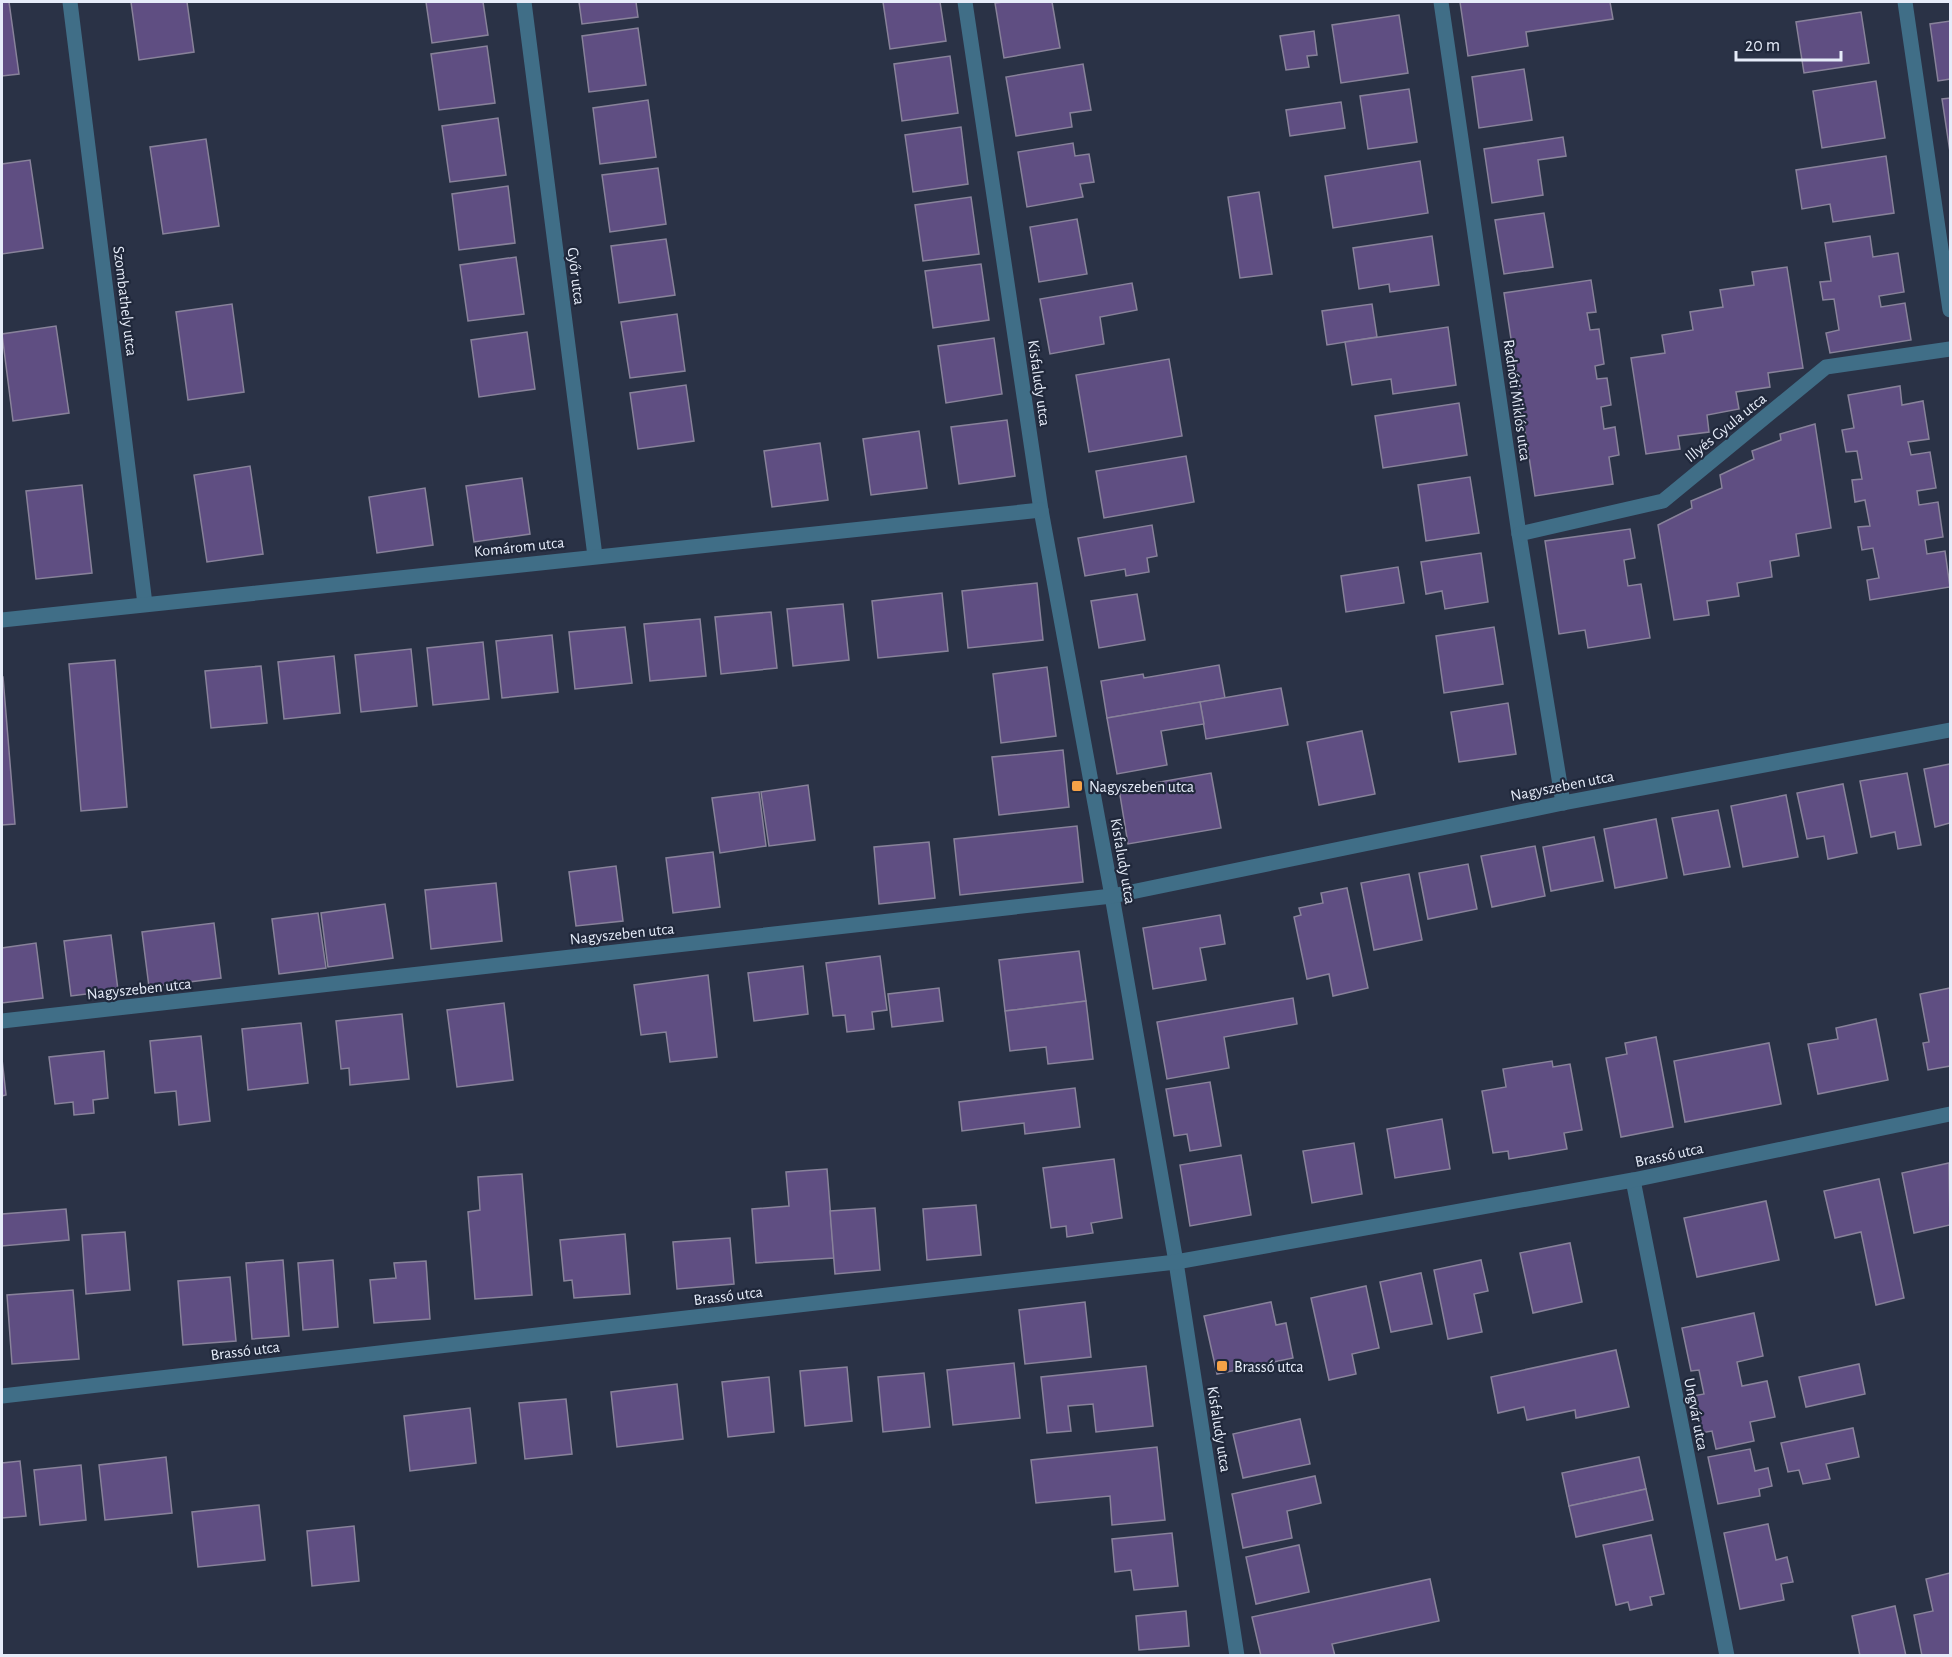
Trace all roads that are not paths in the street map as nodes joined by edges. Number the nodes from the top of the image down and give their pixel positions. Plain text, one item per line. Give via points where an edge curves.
1 (70, 2) edge
2 (524, 2) edge
3 (965, 2) edge
4 (1441, 2) edge
5 (1905, 2) edge
6 (1950, 309) edge
7 (1950, 349) edge
8 (1041, 510) junction
9 (1519, 534) junction
10 (595, 556) junction
11 (145, 604) junction
12 (2, 620) edge
13 (1950, 730) edge
14 (1563, 803) junction
15 (1112, 896) junction
16 (2, 1021) edge
17 (1950, 1114) edge
18 (1633, 1180) junction
19 (1176, 1262) junction
20 (2, 1396) edge
21 (1237, 1656) edge
22 (1727, 1656) edge

1 - 11 street, Szombathely utca
2 - 10 street, Győr utca
3 - 8 street, Kisfaludy utca
4 - 9 street, Radnóti Miklós utca
5 - 6 street
7 - 9 street, Illyés Gyula utca via 1826,367 1663,501
8 - 10 street, Komárom utca
8 - 15 street, Kisfaludy utca
9 - 14 street, Radnóti Miklós utca
10 - 11 street, Komárom utca
11 - 12 street, Komárom utca
13 - 14 street, Nagyszeben utca
14 - 15 street, Nagyszeben utca
15 - 16 street, Nagyszeben utca
15 - 19 street, Kisfaludy utca
17 - 18 street, Brassó utca
18 - 19 street, Brassó utca
18 - 22 street, Ungvár utca
19 - 20 street, Brassó utca
19 - 21 street, Kisfaludy utca

